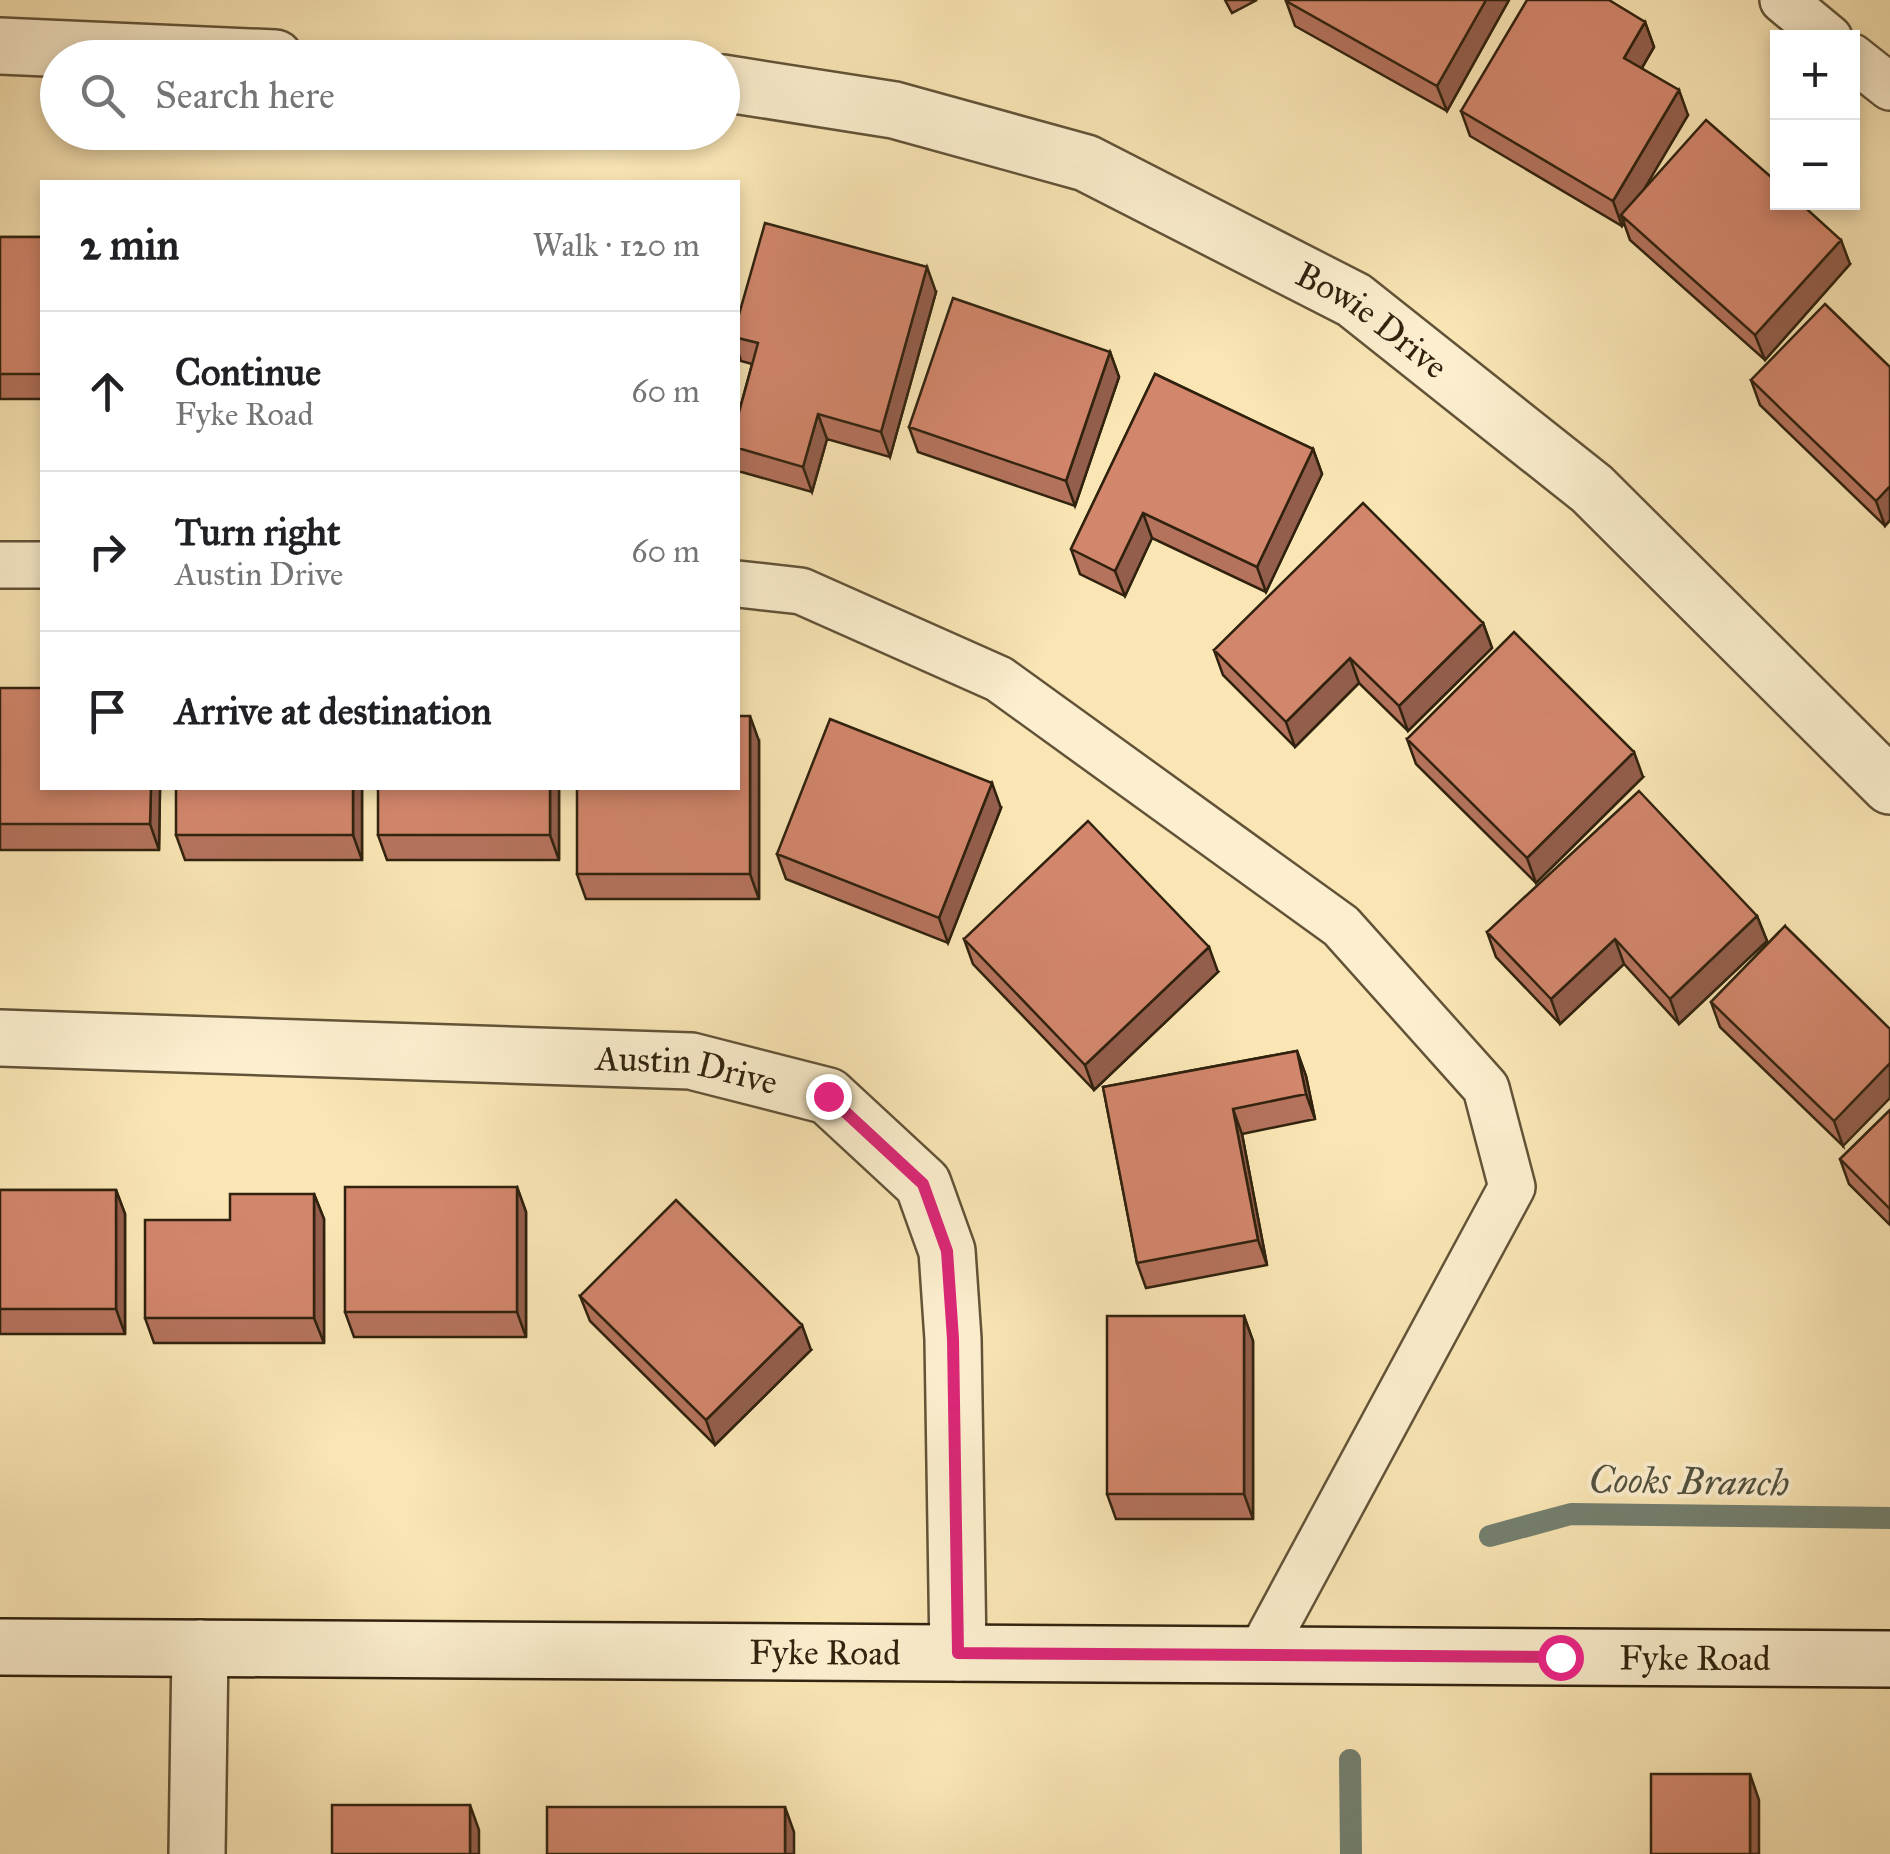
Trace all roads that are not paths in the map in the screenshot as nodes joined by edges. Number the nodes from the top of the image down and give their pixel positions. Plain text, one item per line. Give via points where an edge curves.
1 (1782, 0) edge
2 (1819, 30) edge
3 (0, 46) edge
4 (40, 48) edge
5 (1860, 63) edge
6 (740, 86) edge
7 (1890, 87) edge
8 (0, 565) edge
9 (40, 565) edge
10 (740, 584) edge
11 (1890, 786) edge
12 (0, 1038) edge
13 (0, 1647) edge
14 (200, 1648) junction
15 (958, 1653) junction
16 (1260, 1654) junction
17 (1890, 1659) edge
18 (197, 1854) edge

1 - 2 lane
3 - 4 street
5 - 7 lane
6 - 11 street, Bowie Drive via 894,110 1086,163 1354,300 1592,489
8 - 9 lane
10 - 16 lane via 802,591 999,679 1340,926 1486,1088 1512,1187
12 - 15 street, Austin Drive via 692,1061 828,1096 923,1184 947,1251
13 - 14 street, Fyke Road
14 - 15 street, Fyke Road
14 - 18 street
15 - 16 street, Fyke Road
16 - 17 street, Fyke Road

